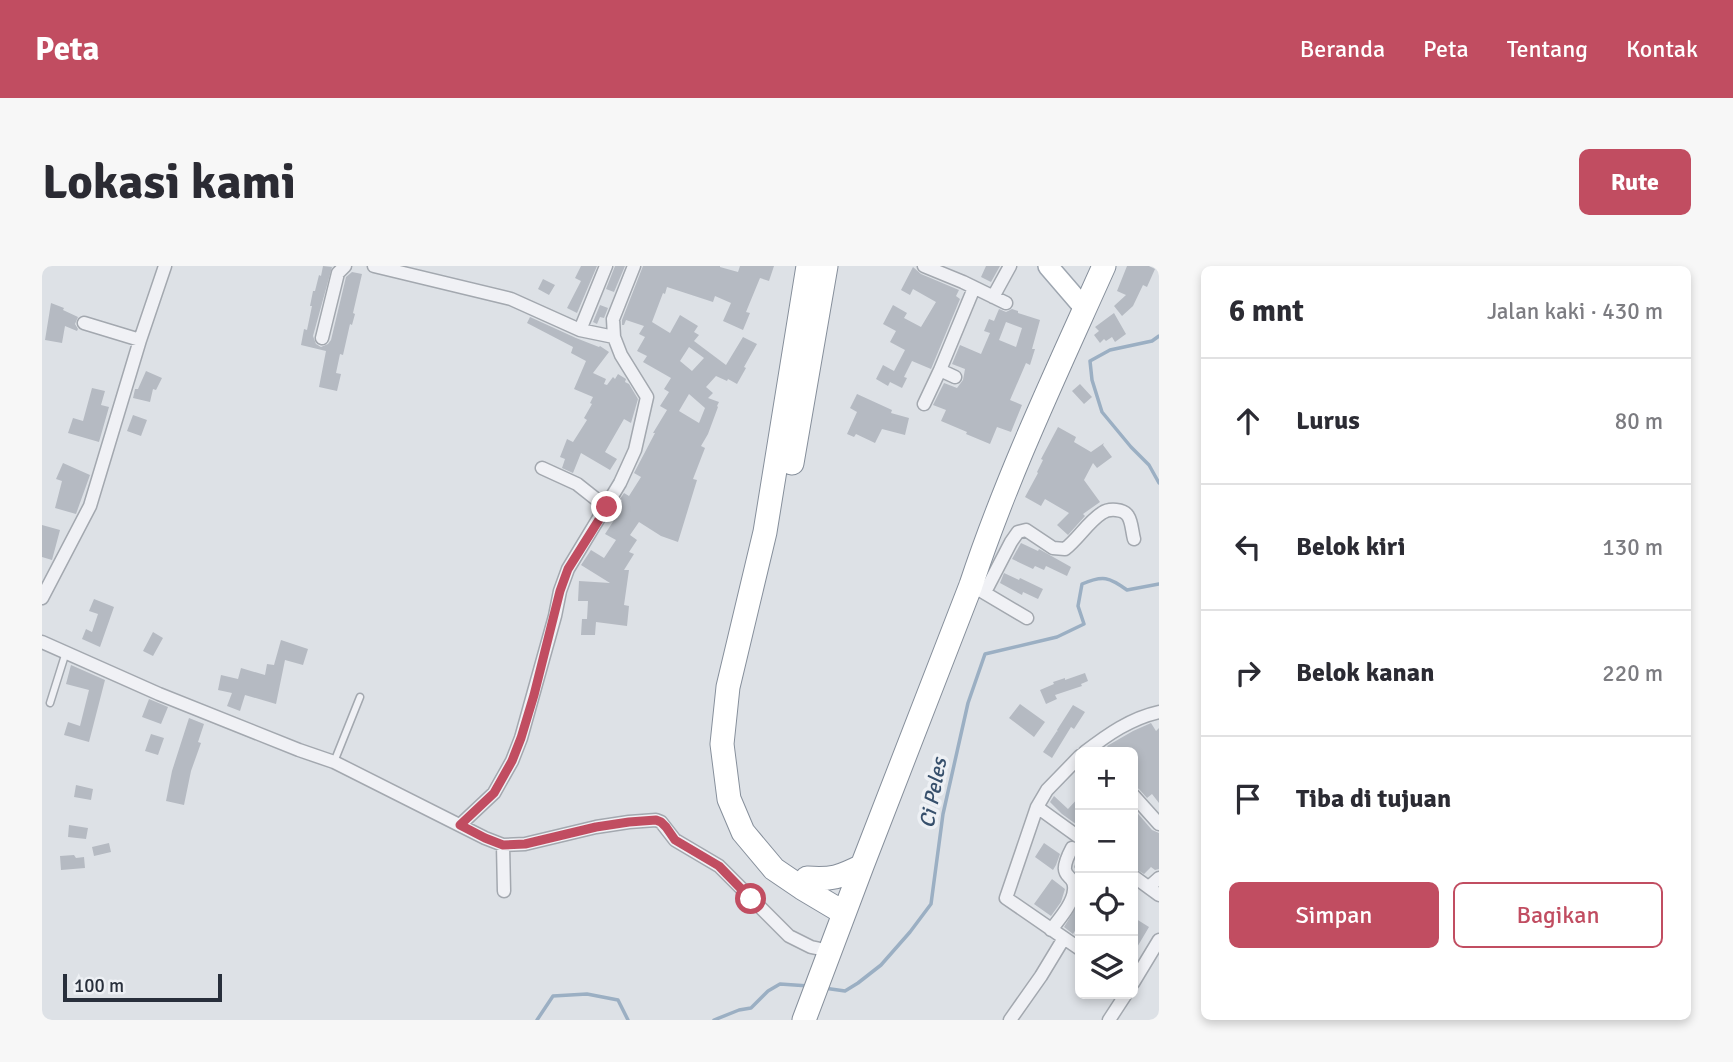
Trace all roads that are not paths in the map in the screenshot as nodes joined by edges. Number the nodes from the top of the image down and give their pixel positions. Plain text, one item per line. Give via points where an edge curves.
1 (165, 266) edge
2 (345, 266) edge
3 (374, 266) edge
4 (606, 266) edge
5 (634, 266) edge
6 (808, 266) edge
7 (826, 266) edge
8 (924, 266) edge
9 (1010, 266) edge
10 (1048, 266) edge
11 (1104, 266) edge
12 (974, 288) junction
13 (993, 296) junction
14 (1006, 303) dead end
15 (1085, 309) junction
16 (84, 323) dead end
17 (580, 330) junction
18 (614, 337) junction
19 (322, 338) dead end
20 (140, 340) junction
21 (940, 370) junction
22 (955, 377) dead end
23 (924, 404) dead end
24 (542, 468) dead end
25 (607, 507) junction
26 (1134, 539) dead end
27 (978, 589) junction
28 (42, 598) edge
29 (1027, 618) dead end
30 (42, 642) edge
31 (66, 652) junction
32 (360, 697) dead end
33 (50, 704) dead end
34 (1159, 712) edge
35 (1094, 747) edge
36 (334, 762) junction
37 (1075, 763) edge
38 (1138, 801) edge
39 (1037, 807) junction
40 (1159, 824) edge
41 (460, 825) junction
42 (1075, 842) edge
43 (503, 845) junction
44 (1075, 845) edge
45 (862, 866) junction
46 (1159, 878) edge
47 (1138, 880) edge
48 (805, 883) junction
49 (504, 891) dead end
50 (1154, 891) edge
51 (847, 907) junction
52 (1051, 930) junction
53 (1064, 938) junction
54 (1159, 940) edge
55 (1075, 946) edge
56 (827, 961) junction
57 (1138, 975) edge
58 (1123, 999) edge
59 (808, 1012) edge
60 (1010, 1020) edge
61 (1109, 1020) edge

1 - 20 street
2 - 19 street via 338,273
3 - 17 street via 511,299
4 - 17 street
5 - 18 street via 613,319
6 - 48 highway via 765,531 728,687 722,744 729,799 743,832 774,869
7 - 48 highway via 779,537 743,692 737,744 744,797 760,831
8 - 12 street
9 - 13 street
10 - 15 main road
11 - 15 highway
12 - 13 street
12 - 21 street
13 - 14 street
15 - 27 highway via 983,548
16 - 20 street
17 - 18 street
18 - 25 street via 647,402 635,450
20 - 28 street via 90,506
21 - 22 street
21 - 23 street
24 - 25 street via 577,484
25 - 41 street via 568,569 512,761 494,793
26 - 27 street via 1127,513 1113,510 1102,513 1065,550 1053,548 1026,530 1018,531
27 - 29 street
27 - 45 highway
30 - 31 street
31 - 33 lane
31 - 36 street via 159,694
32 - 36 lane
34 - 35 street via 1126,724
36 - 41 street
37 - 39 street via 1047,790
38 - 40 street
39 - 42 street
39 - 52 street via 1006,898
41 - 43 street
43 - 49 street
43 - 56 street via 656,820 675,840 719,866 789,936
44 - 52 street via 1063,867 1074,890
45 - 48 highway
45 - 51 highway
46 - 50 street
47 - 50 street
48 - 51 highway
48 - 56 highway via 828,927
51 - 56 highway
52 - 53 street
53 - 55 street
53 - 60 street
54 - 57 street
56 - 59 highway
58 - 61 street

